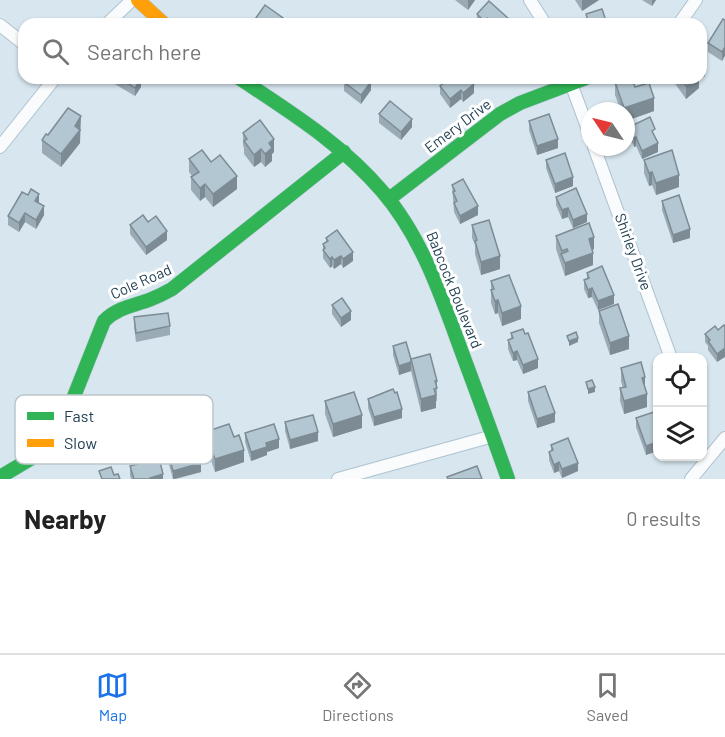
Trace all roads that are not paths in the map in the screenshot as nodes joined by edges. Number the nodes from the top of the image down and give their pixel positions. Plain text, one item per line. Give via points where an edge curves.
1 (132, 0) edge
2 (138, 0) edge
3 (530, 0) edge
4 (696, 0) edge
5 (113, 18) edge
6 (158, 18) edge
7 (541, 18) edge
8 (683, 18) edge
9 (0, 25) edge
10 (18, 39) edge
11 (50, 84) edge
12 (248, 84) edge
13 (562, 84) edge
14 (571, 84) edge
15 (581, 110) edge
16 (0, 147) edge
17 (344, 152) junction
18 (597, 156) edge
19 (389, 199) junction
20 (670, 353) edge
21 (75, 395) edge
22 (493, 436) junction
23 (725, 438) edge
24 (708, 459) joint
25 (22, 464) edge
26 (0, 477) edge
27 (338, 479) edge
28 (508, 479) edge
29 (691, 479) edge

1 - 5 street
2 - 6 street
3 - 7 street
4 - 8 street
9 - 10 street
11 - 16 street
12 - 17 street, Babcock Boulevard
13 - 19 street, Emery Drive via 500,114
14 - 15 street
17 - 19 street, Babcock Boulevard
17 - 21 street, Cole Road via 172,289 111,314 104,321
18 - 20 street, Shirley Drive
19 - 22 street, Babcock Boulevard via 432,272
22 - 27 street
22 - 28 street, Babcock Boulevard
23 - 24 street
24 - 29 street
25 - 26 street, Cole Road

